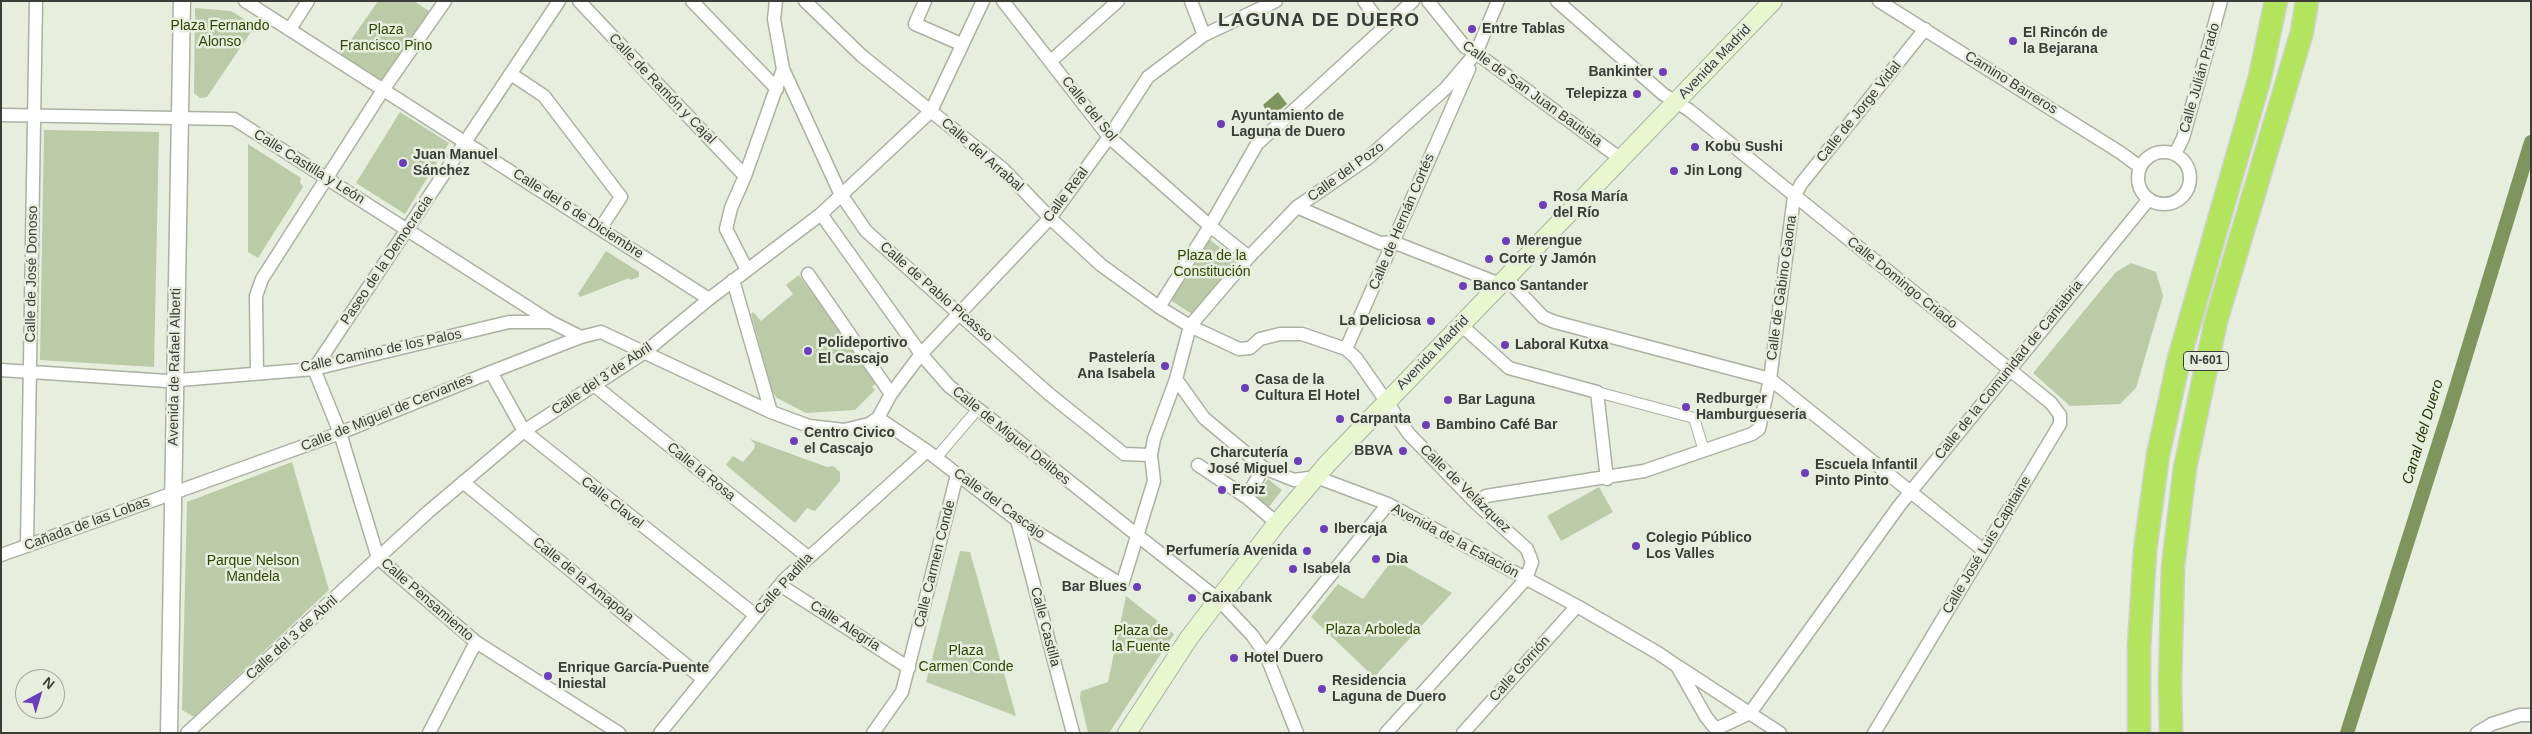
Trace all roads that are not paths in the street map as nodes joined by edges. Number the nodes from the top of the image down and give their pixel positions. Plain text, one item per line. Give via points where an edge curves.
1 (36, 1) edge
2 (182, 1) edge
3 (245, 1) edge
4 (308, 1) edge
5 (444, 1) edge
6 (559, 1) edge
7 (579, 1) edge
8 (692, 1) edge
9 (776, 1) edge
10 (805, 1) edge
11 (925, 1) edge
12 (983, 1) edge
13 (1002, 1) edge
14 (1118, 1) edge
15 (1190, 1) edge
16 (1276, 1) edge
17 (1364, 1) edge
18 (1412, 1) edge
19 (1428, 1) edge
20 (1498, 1) edge
21 (1557, 1) edge
22 (1773, 1) edge
23 (1879, 1) edge
24 (2221, 1) edge
25 (2276, 1) edge
26 (2307, 1) edge
27 (1384, 28) junction
28 (290, 29) junction
29 (1925, 29) junction
30 (1204, 35) junction
31 (961, 44) junction
32 (1476, 53) junction
33 (1051, 61) junction
34 (783, 69) junction
35 (511, 74) junction
36 (777, 89) junction
37 (383, 90) junction
38 (1451, 91) junction
39 (1676, 102) junction
40 (931, 111) junction
41 (1, 115) edge
42 (35, 115) junction
43 (181, 118) junction
44 (1109, 136) junction
45 (466, 142) junction
46 (2175, 154) junction
47 (1621, 159) junction
48 (2140, 167) junction
49 (745, 176) junction
50 (327, 178) junction
51 (840, 193) junction
52 (1794, 196) junction
53 (2149, 199) junction
54 (1297, 208) junction
55 (821, 214) junction
56 (1050, 218) junction
57 (1210, 226) junction
58 (600, 229) junction
59 (408, 230) junction
60 (1394, 242) junction
61 (1248, 257) junction
62 (747, 270) junction
63 (808, 274) dead end
64 (733, 280) junction
65 (1503, 281) junction
66 (708, 299) junction
67 (1159, 307) junction
68 (960, 313) junction
69 (551, 322) junction
70 (1461, 325) junction
71 (1190, 326) junction
72 (582, 337) junction
73 (1346, 349) junction
74 (645, 352) junction
75 (921, 354) junction
76 (314, 368) junction
77 (1, 370) edge
78 (2009, 370) junction
79 (30, 372) junction
80 (491, 372) junction
81 (257, 373) junction
82 (1176, 379) junction
83 (1770, 379) junction
84 (175, 380) junction
85 (595, 386) junction
86 (1597, 392) junction
87 (891, 394) junction
88 (1386, 403) junction
89 (977, 410) junction
90 (772, 412) junction
91 (878, 418) junction
92 (524, 431) junction
93 (340, 433) junction
94 (1704, 451) junction
95 (931, 455) junction
96 (1151, 455) junction
97 (1198, 464) dead end
98 (1264, 468) junction
99 (957, 475) junction
100 (1316, 477) junction
101 (1607, 479) junction
102 (463, 482) junction
103 (1910, 492) junction
104 (173, 495) junction
105 (1246, 498) junction
106 (1388, 504) junction
107 (1477, 504) junction
108 (1017, 520) junction
109 (1277, 523) junction
110 (1138, 538) junction
111 (27, 546) junction
112 (1983, 550) junction
113 (1, 555) edge
114 (808, 557) junction
115 (378, 558) junction
116 (1526, 579) junction
117 (780, 585) junction
118 (1219, 600) junction
119 (1576, 606) junction
120 (755, 615) junction
121 (476, 642) junction
122 (1266, 655) junction
123 (1677, 666) junction
124 (909, 668) junction
125 (703, 678) junction
126 (1750, 713) junction
127 (2531, 716) edge
128 (2483, 730) edge
129 (1718, 731) edge
130 (169, 733) edge
131 (187, 733) edge
132 (429, 733) edge
133 (619, 733) edge
134 (660, 733) edge
135 (873, 733) edge
136 (1073, 733) edge
137 (1126, 733) edge
138 (1297, 733) edge
139 (1386, 733) edge
140 (1463, 733) edge
141 (1780, 733) edge
142 (1874, 733) edge
143 (2139, 733) edge
144 (2171, 733) edge

1 - 42 street, Calle de José Donoso
2 - 43 street, Avenida de Rafael Alberti
3 - 28 street, Calle del 6 de Diciembre
4 - 28 street
5 - 37 street
6 - 35 street, Paseo de la Democracia
7 - 49 street, Calle de Ramón y Cajal
8 - 36 street
9 - 34 street via 774,19
10 - 40 street, Calle del Arrabal via 862,56
11 - 31 street via 916,24
12 - 31 street, Calle del 3 de Abril
13 - 33 street, Calle del Sol
14 - 33 street
15 - 30 street
16 - 30 street, Calle Real
17 - 27 street
18 - 27 street
19 - 32 street, Calle de San Juan Bautista via 1465,47
20 - 32 street
21 - 39 street, Calle Domingo Criado
22 - 39 main road, Avenida Madrid
23 - 29 street, Camino Barreros
24 - 46 street, Calle Julián Prado via 2184,138
25 - 143 highway, N-601 via 2260,77 2178,359 2158,455 2145,551 2139,647
26 - 144 highway, N-601 via 2302,32 2216,321 2185,468 2173,566
27 - 57 street via 1257,144
28 - 37 street, Calle del 6 de Diciembre
29 - 48 street, Camino Barreros
29 - 52 street, Calle de Jorge Vidal
30 - 44 street, Calle Real via 1148,77
31 - 40 street, Calle del 3 de Abril
32 - 38 street
32 - 47 street, Calle de San Juan Bautista
33 - 44 street, Calle del Sol
34 - 36 street
34 - 51 street, Calle de Pablo Picasso
35 - 45 street, Paseo de la Democracia
35 - 58 street via 544,96 621,197
36 - 49 street
37 - 45 street, Calle del 6 de Diciembre
37 - 50 street
38 - 54 street, Calle del Pozo via 1368,158
38 - 60 street, Calle de Hernán Cortés
39 - 47 main road, Avenida Madrid
39 - 52 street, Calle Domingo Criado
40 - 51 street, Calle del 3 de Abril
40 - 56 street, Calle del Arrabal via 1003,169
41 - 42 street, Calle Castilla y León
42 - 43 street, Calle Castilla y León
42 - 79 street, Calle de José Donoso
43 - 50 street, Calle Castilla y León via 234,119
43 - 84 street, Avenida de Rafael Alberti
44 - 56 street, Calle Real
44 - 57 street, Calle del Sol
45 - 58 street, Calle del 6 de Diciembre
45 - 59 street, Paseo de la Democracia
46 - 48 street via 2151,155
46 - 53 street via 2187,165 2191,181 2184,196 2171,204
47 - 65 main road, Avenida Madrid
48 - 53 street via 2139,185
49 - 62 street via 731,208 726,230
50 - 59 street, Calle Castilla y León
50 - 81 street via 262,279 256,296
51 - 55 street, Calle del 3 de Abril
51 - 68 street, Calle de Pablo Picasso via 866,231
52 - 78 street, Calle Domingo Criado
52 - 83 street, Calle de Gabino Gaona
53 - 78 street, Calle de la Comunidad de Cantabria
54 - 60 street via 1380,243
54 - 61 street, Calle del Pozo
55 - 62 street, Calle del 3 de Abril
55 - 75 street, Calle de Miguel Delibes
56 - 67 street, Calle del Arrabal via 1101,265
56 - 68 street, Calle Real
57 - 61 street
57 - 67 street
58 - 66 street, Calle del 6 de Diciembre
59 - 69 street, Calle Castilla y León
59 - 76 street, Paseo de la Democracia
60 - 65 street
60 - 73 street, Calle de Hernán Cortés
61 - 71 street
62 - 64 street, Calle del 3 de Abril
63 - 87 street
64 - 66 street, Calle del 3 de Abril
64 - 90 street
65 - 70 main road, Avenida Madrid
65 - 83 street via 1543,317 1555,322
66 - 74 street, Calle del 3 de Abril
67 - 71 street
68 - 75 street, Calle Real
68 - 96 street, Calle de Pablo Picasso via 1050,394 1124,454
69 - 72 street, Calle Castilla y León
69 - 76 street, Calle Camino de los Palos via 509,322
70 - 86 street via 1509,368
70 - 88 main road, Avenida Madrid
71 - 73 street via 1240,349 1250,348 1260,339 1280,334 1302,334
71 - 82 street
72 - 74 street, Calle de Miguel de Cervantes via 601,332
72 - 80 street, Calle de Miguel de Cervantes
73 - 88 street, Calle de Velázquez via 1356,358
74 - 85 street, Calle del 3 de Abril
74 - 90 street
75 - 87 street, Calle Real
75 - 89 street, Calle de Miguel Delibes via 948,386
76 - 81 street, Calle Camino de los Palos
76 - 93 street, Calle Pensamiento
77 - 79 street, Calle Camino de los Palos
78 - 103 street, Calle de la Comunidad de Cantabria
78 - 112 street, Calle José Luis Capitaine via 2057,408 2060,424
79 - 84 street, Calle Camino de los Palos
79 - 111 street, Calle de José Donoso
80 - 92 street, Calle Clavel
80 - 93 street, Calle de Miguel de Cervantes
81 - 84 street, Calle Camino de los Palos
82 - 96 street
82 - 98 street, Avenida de la Estación via 1204,418
83 - 94 street, Calle de Gabino Gaona via 1759,429
83 - 103 street
84 - 104 street, Avenida de Rafael Alberti
85 - 92 street, Calle del 3 de Abril
85 - 114 street, Calle la Rosa
86 - 94 street via 1694,418
86 - 101 street
87 - 91 street, Calle Real
88 - 100 main road, Avenida Madrid
88 - 107 street, Calle de Velázquez via 1409,434
89 - 95 street
89 - 110 street, Calle de Miguel Delibes
90 - 91 street via 809,426 837,430 863,426
91 - 95 street, Calle del Cascajo
92 - 102 street, Calle del 3 de Abril
92 - 120 street, Calle Clavel
93 - 104 street, Calle de Miguel de Cervantes
93 - 115 street, Calle Pensamiento
94 - 101 street via 1644,471
95 - 99 street, Calle del Cascajo
95 - 114 street, Calle Padilla
96 - 110 street via 1154,481
97 - 105 street
98 - 100 street, Avenida de la Estación via 1294,480
98 - 105 street
99 - 108 street, Calle del Cascajo
99 - 124 street, Calle Carmen Conde
100 - 106 street, Avenida de la Estación
100 - 109 main road, Avenida Madrid
101 - 107 street via 1486,496
102 - 115 street, Calle del 3 de Abril
102 - 125 street, Calle de la Amapola
103 - 112 street
103 - 126 street, Calle de la Comunidad de Cantabria
104 - 111 street, Cañada de las Lobas
104 - 130 street, Avenida de Rafael Alberti
105 - 109 street
106 - 116 street, Avenida de la Estación
106 - 122 street
107 - 116 street, Calle de Velázquez via 1527,549 1532,562
108 - 110 street, Calle del Cascajo via 1122,585
108 - 136 street, Calle Castilla
109 - 118 main road, Avenida Madrid
110 - 118 street, Calle de Miguel Delibes
111 - 113 street, Cañada de las Lobas
112 - 142 street, Calle José Luis Capitaine
114 - 117 street, Calle Padilla
115 - 121 street, Calle Pensamiento
115 - 131 street, Calle del 3 de Abril
116 - 119 street, Avenida de la Estación
116 - 139 street
117 - 120 street, Calle Padilla
117 - 124 street, Calle Alegría
118 - 122 street, Calle de Miguel Delibes
118 - 137 main road, Avenida Madrid via 1189,638
119 - 123 street, Avenida de la Estación
119 - 140 street, Calle Gorrión
120 - 125 street, Calle Padilla
121 - 132 street
121 - 133 street, Calle Pensamiento
122 - 138 street, Calle de Miguel Delibes
123 - 126 street
123 - 129 street, Avenida de la Estación via 1706,717
124 - 135 street, Calle Carmen Conde via 902,692
125 - 134 street, Calle Padilla
126 - 129 street
126 - 141 street
127 - 128 street via 2520,715

